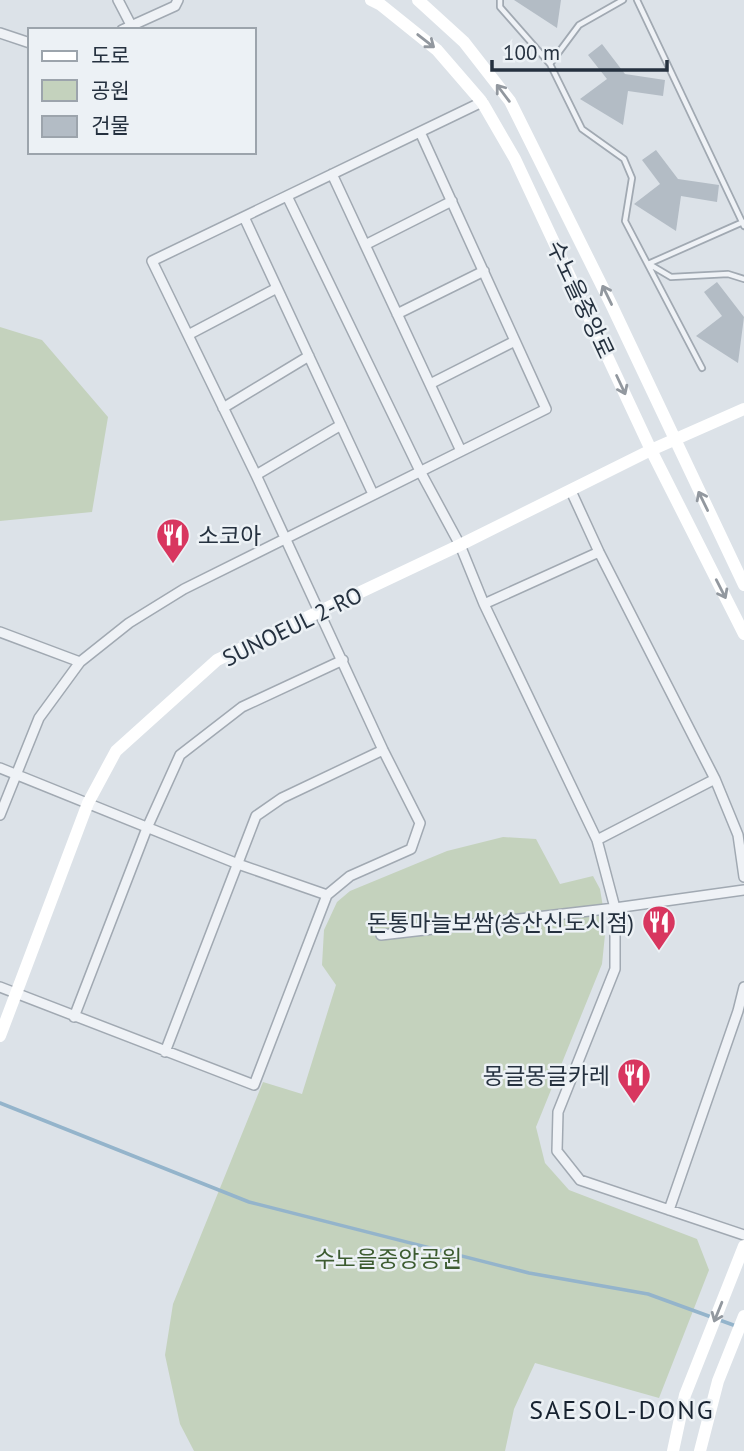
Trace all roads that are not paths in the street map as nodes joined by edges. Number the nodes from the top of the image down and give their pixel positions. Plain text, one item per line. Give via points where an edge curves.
1 (118, 0) edge
2 (178, 0) edge
3 (371, 0) edge
4 (418, 0) edge
5 (500, 0) edge
6 (623, 0) edge
7 (637, 0) edge
8 (127, 28) edge
9 (0, 33) edge
10 (28, 42) edge
11 (550, 64) junction
12 (482, 102) junction
13 (421, 132) junction
14 (332, 174) junction
15 (287, 196) junction
16 (452, 201) junction
17 (244, 217) junction
18 (743, 223) edge
19 (365, 245) junction
20 (648, 264) junction
21 (484, 271) junction
22 (744, 279) edge
23 (277, 288) junction
24 (397, 314) junction
25 (188, 335) junction
26 (516, 341) junction
27 (309, 356) junction
28 (702, 368) dead end
29 (430, 384) junction
30 (223, 408) junction
31 (744, 409) edge
32 (341, 425) junction
33 (674, 442) junction
34 (651, 450) junction
35 (461, 451) junction
36 (420, 471) junction
37 (256, 475) junction
38 (571, 491) junction
39 (373, 494) junction
40 (285, 538) junction
41 (460, 545) junction
42 (599, 552) junction
43 (744, 584) edge
44 (484, 604) junction
45 (320, 612) junction
46 (0, 632) edge
47 (744, 634) edge
48 (343, 660) junction
49 (80, 662) junction
50 (383, 750) junction
51 (0, 768) edge
52 (16, 774) junction
53 (716, 779) junction
54 (88, 803) junction
55 (0, 815) edge
56 (147, 828) junction
57 (597, 840) junction
58 (238, 864) junction
59 (744, 877) edge
60 (744, 890) edge
61 (327, 895) junction
62 (615, 908) junction
63 (381, 935) dead end
64 (0, 987) edge
65 (744, 987) edge
66 (16, 993) junction
67 (74, 1017) junction
68 (0, 1036) edge
69 (165, 1052) junction
70 (669, 1210) junction
71 (744, 1235) edge
72 (744, 1246) edge
73 (744, 1316) edge
74 (673, 1451) edge
75 (699, 1451) edge

1 - 8 street
2 - 8 street via 175,6
3 -> 12 main road, 수노을중앙로 via 437,50
33 -> 4 main road, 수노을중앙로 via 611,303 510,102 464,42
5 - 11 lane via 500,7
6 - 11 lane via 579,25
7 - 18 lane
9 - 10 street
11 - 20 lane via 582,129 624,159 632,178 625,221
12 - 13 street
12 -> 34 main road, 수노을중앙로 via 515,159
13 - 14 street
13 - 16 street
14 - 15 street
14 - 19 street
15 - 17 street
15 - 36 street
16 - 19 street
16 - 21 street
17 - 23 street
17 - 25 street via 152,261
18 - 20 lane
19 - 24 street
20 - 22 lane via 671,277 728,274
20 - 28 lane
21 - 24 street
21 - 26 street
23 - 25 street
23 - 27 street
24 - 29 street
25 - 30 street
26 - 29 street
26 - 35 street via 547,409
27 - 30 street
27 - 32 street
29 - 35 street
30 - 37 street
31 - 33 main road, SUNOEUL 2-RO
32 - 37 street
32 - 39 street
33 - 34 main road, SUNOEUL 2-RO
43 -> 33 main road, 수노을중앙로
34 - 38 main road, SUNOEUL 2-RO
34 -> 47 main road, 수노을중앙로
35 - 36 street
36 - 39 street
36 - 41 street
37 - 40 street
38 - 41 main road, SUNOEUL 2-RO
38 - 42 street
39 - 40 street
40 - 45 street
40 - 49 street via 184,589 129,623
41 - 44 street
41 - 45 main road, SUNOEUL 2-RO
42 - 44 street
42 - 53 street
44 - 57 street
45 - 48 street
45 - 54 main road, SUNOEUL 2-RO via 217,660 116,751
46 - 49 street
48 - 50 street
48 - 56 street via 242,707 180,755
49 - 52 street via 39,718
50 - 58 street via 282,798 256,816
50 - 61 street via 420,823 411,849 350,876
51 - 52 street
52 - 54 street
52 - 55 street
53 - 57 street
53 - 59 street via 737,835
54 - 56 street
54 - 66 main road, SUNOEUL 2-RO
56 - 58 street
56 - 67 street
57 - 62 street
58 - 61 street
58 - 69 street
60 - 62 street
61 - 69 street via 254,1085
62 - 63 street
62 - 70 street via 615,969 558,1112 557,1151 580,1180
64 - 66 street
65 - 70 street
66 - 67 street
66 - 68 main road, SUNOEUL 2-RO
67 - 69 street
70 - 71 street
72 -> 74 main road via 685,1395
73 - 75 main road via 718,1381

